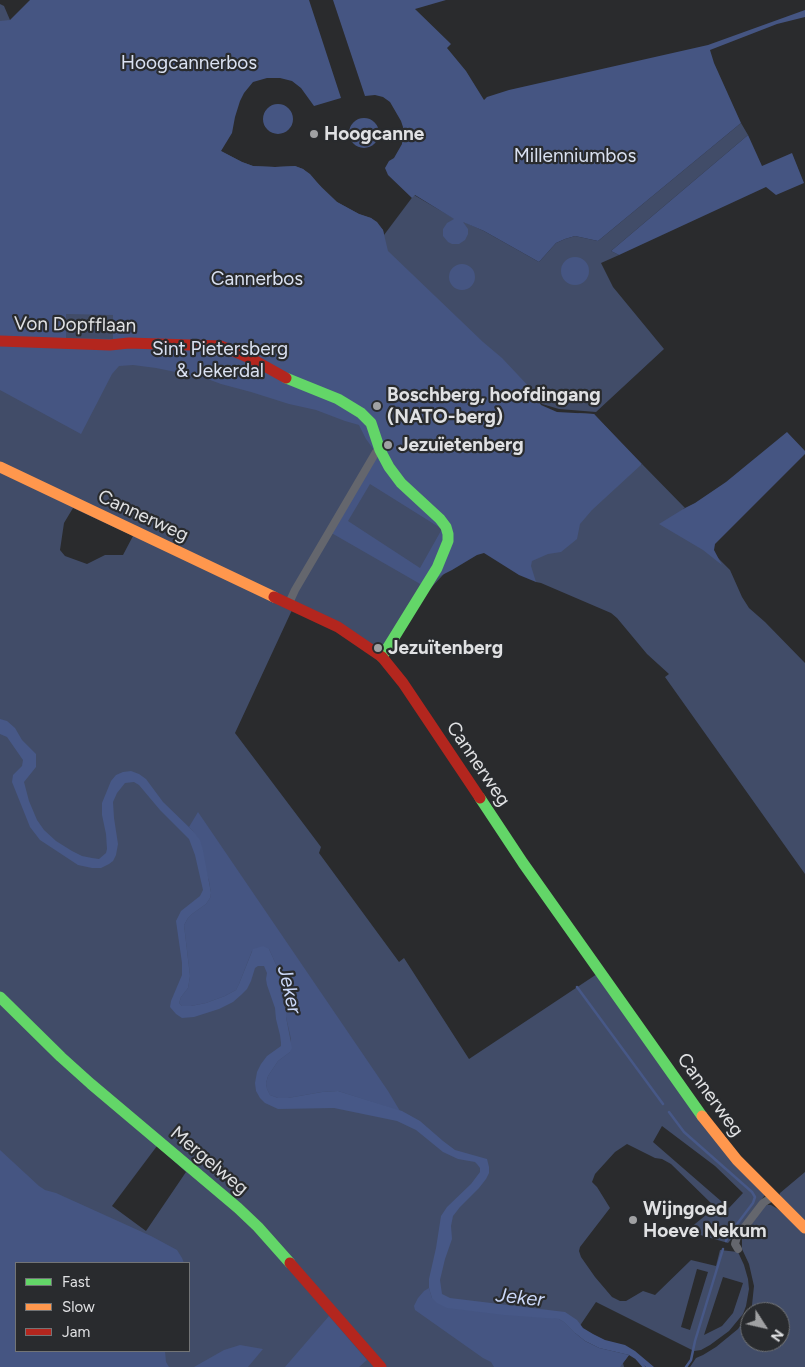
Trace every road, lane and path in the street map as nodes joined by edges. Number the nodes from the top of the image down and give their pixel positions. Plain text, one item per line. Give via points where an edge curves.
1 (0, 342) edge
2 (380, 450) junction
3 (0, 467) edge
4 (289, 604) junction
5 (382, 658) junction
6 (0, 997) edge
7 (772, 1196) junction
8 (805, 1228) edge
9 (738, 1249) dead end
10 (381, 1367) edge

1 - 2 street, Von Dopfflaan via 216,345 227,348 351,406 371,423
2 - 4 street
2 - 5 street, Von Dopfflaan via 401,483 440,518 446,527 448,541 432,576
3 - 4 street, Cannerweg
4 - 5 street, Cannerweg via 344,630
5 - 7 street, Cannerweg via 403,683 523,863 702,1116 736,1160
6 - 10 street, Mergelweg via 91,1084 258,1227
7 - 8 street, Cannerweg
7 - 9 street via 737,1237 735,1244

